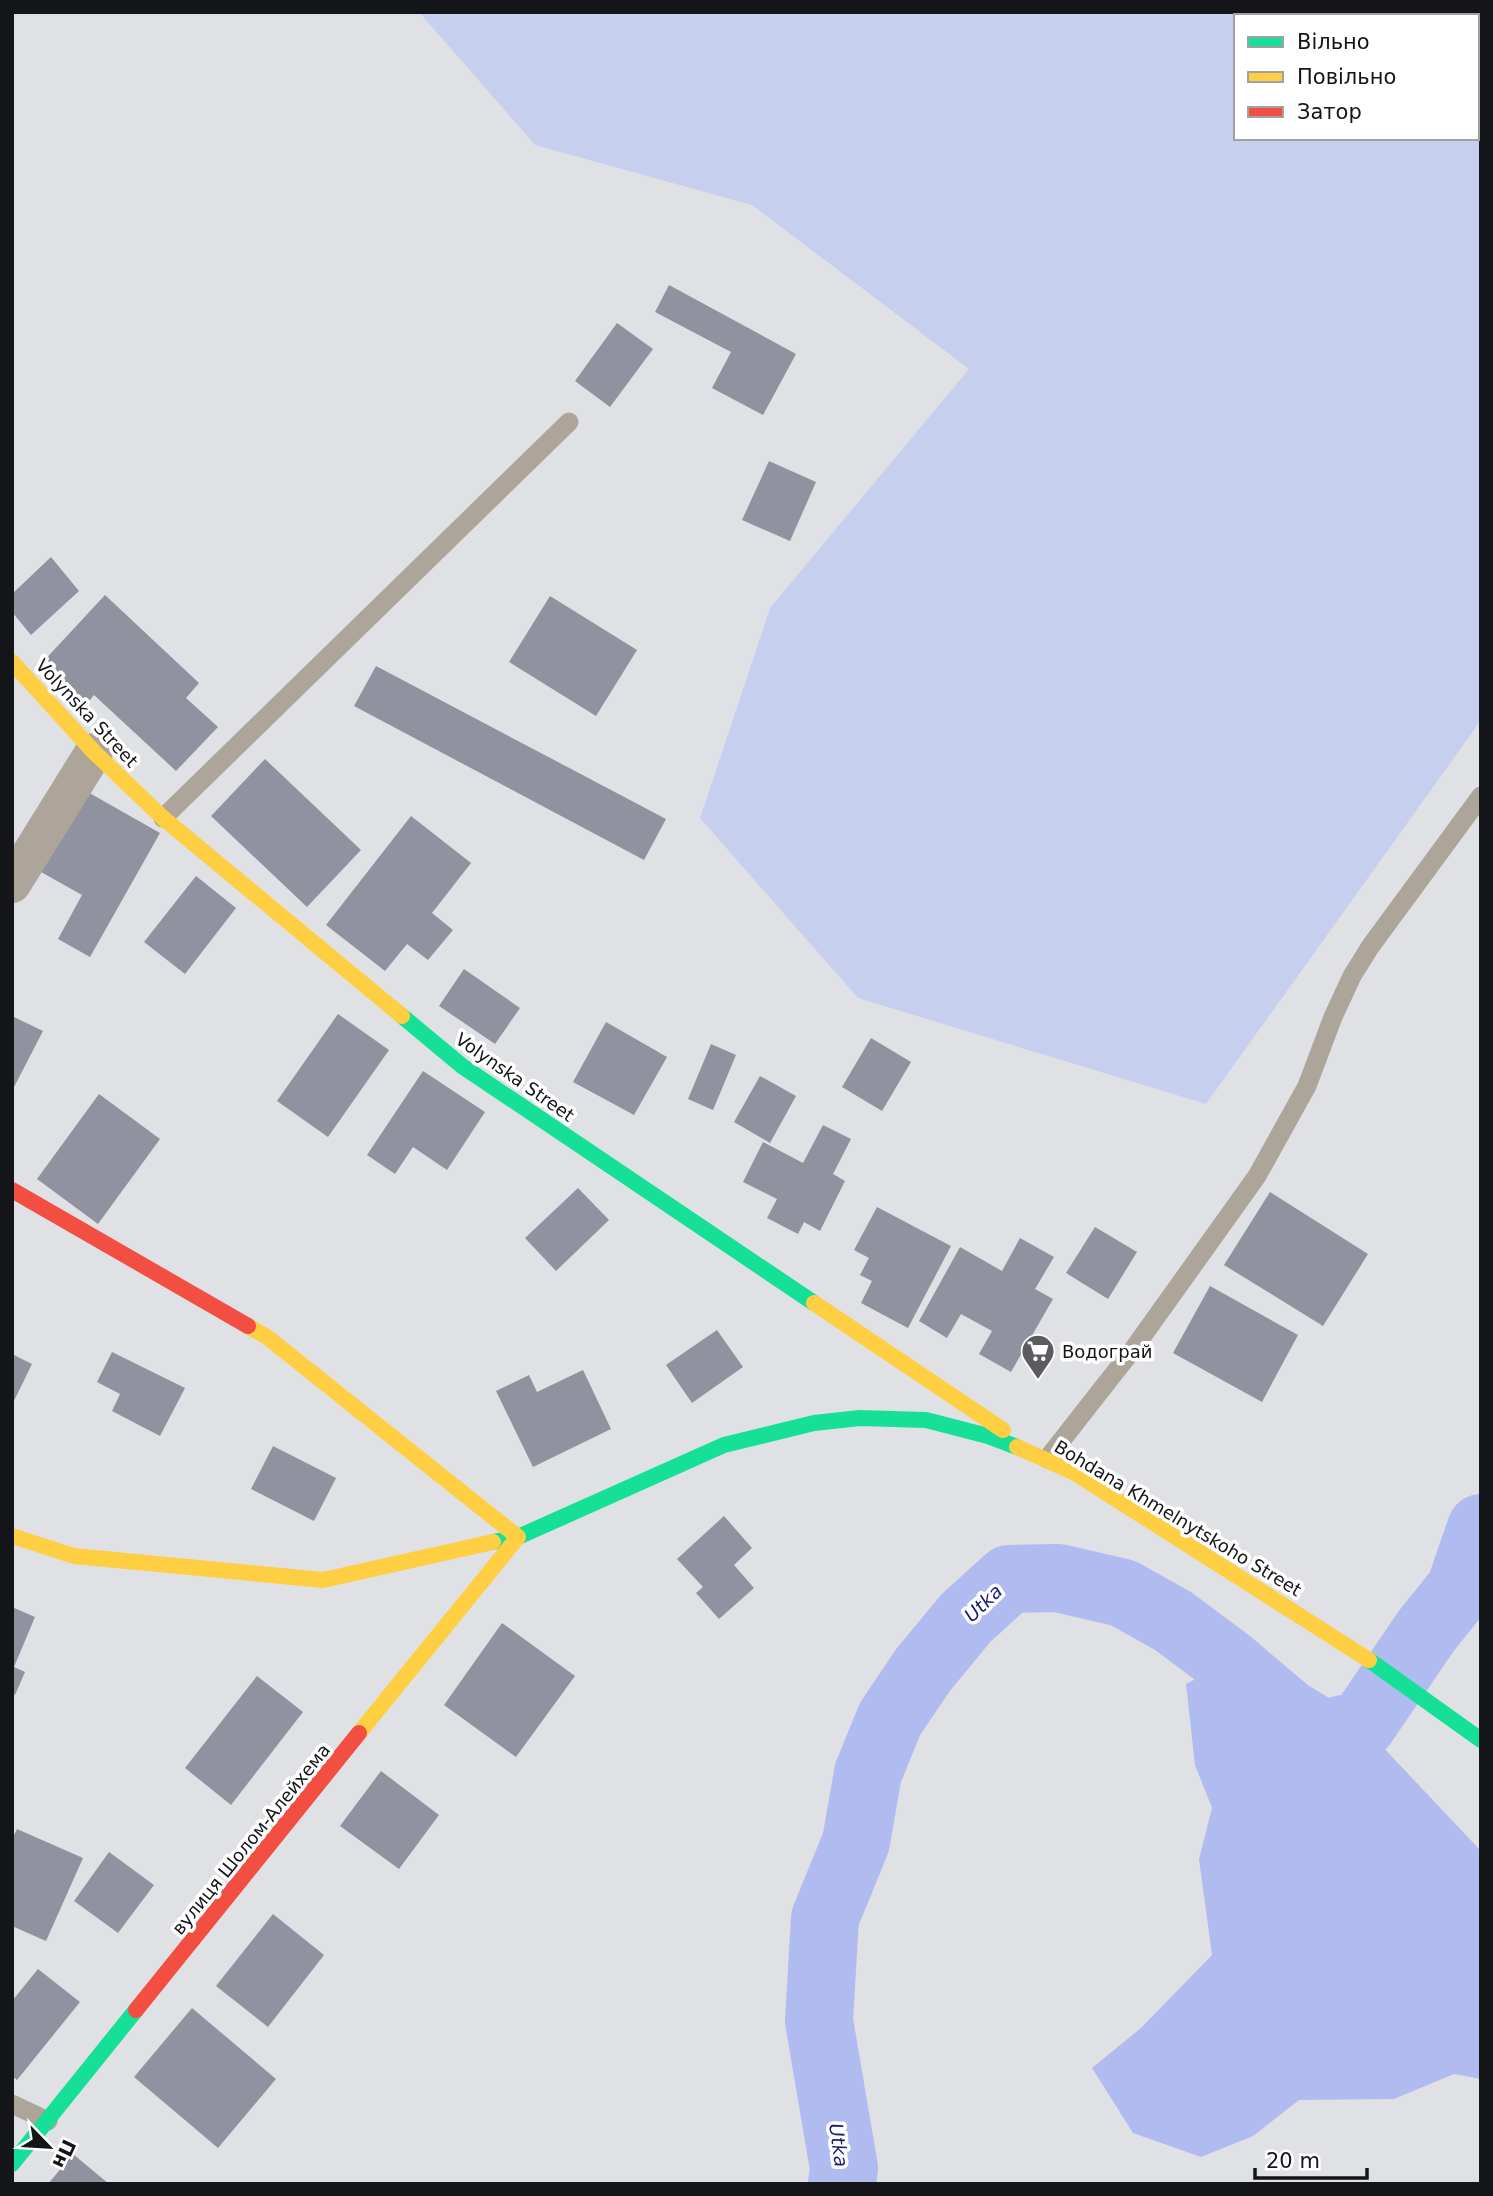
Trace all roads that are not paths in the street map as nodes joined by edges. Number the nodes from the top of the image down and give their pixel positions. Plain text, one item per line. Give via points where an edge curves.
1 (569, 422) dead end
2 (12, 662) edge
3 (94, 752) junction
4 (1481, 796) edge
5 (163, 818) junction
6 (12, 884) edge
7 (12, 1191) edge
8 (1047, 1459) junction
9 (12, 1536) edge
10 (518, 1537) junction
11 (1481, 1740) edge
12 (12, 2104) edge
13 (48, 2121) junction
14 (12, 2165) edge

1 - 5 lane
2 - 3 street, Volynska Street
3 - 5 street, Volynska Street
3 - 6 street
4 - 8 lane via 1352,976 1307,1086 1257,1176 1135,1348
5 - 8 street, Volynska Street via 462,1066
7 - 10 street via 267,1337
8 - 10 street, Bohdana Khmelnytskoho Street via 988,1436 926,1420 860,1418 814,1423 724,1446
8 - 11 street, Bohdana Khmelnytskoho Street via 1354,1649
9 - 10 street, Bohdana Khmelnytskoho Street via 74,1556 323,1580
10 - 13 street, вулиця Шолом-Алейхема
12 - 13 lane
13 - 14 street, вулиця Шолом-Алейхема

